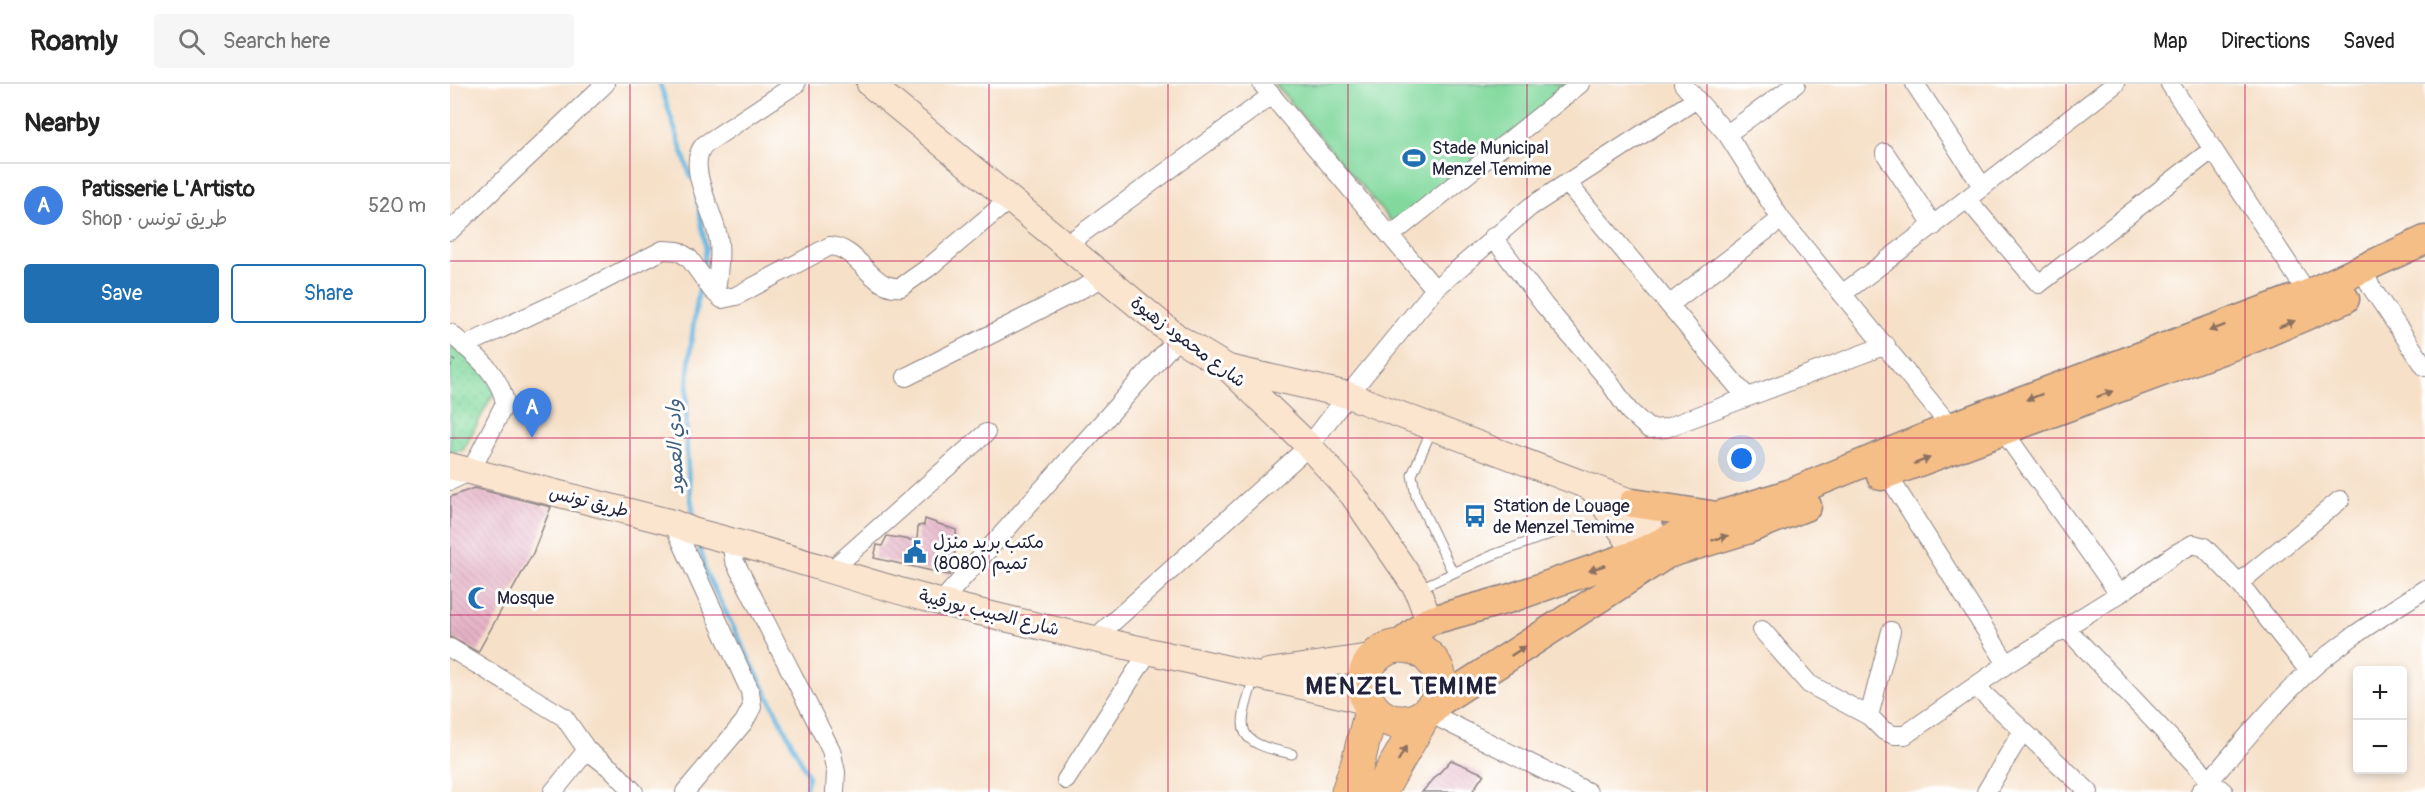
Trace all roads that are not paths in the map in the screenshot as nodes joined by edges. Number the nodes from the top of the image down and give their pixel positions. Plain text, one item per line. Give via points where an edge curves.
1 (605, 84) edge
2 (795, 84) edge
3 (870, 84) edge
4 (1580, 84) edge
5 (1683, 84) edge
6 (1796, 84) edge
7 (1915, 84) edge
8 (2115, 84) edge
9 (2170, 84) edge
10 (1267, 90) edge
11 (1695, 100) junction
12 (1727, 134) junction
13 (2212, 149) junction
14 (1885, 153) dead end
15 (1568, 184) junction
16 (1982, 186) junction
17 (1010, 199) junction
18 (1967, 199) junction
19 (1781, 219) junction
20 (1934, 226) junction
21 (450, 231) edge
22 (1390, 236) junction
23 (1493, 237) junction
24 (2425, 240) edge
25 (1066, 245) junction
26 (2425, 261) edge
27 (1105, 277) junction
28 (2367, 278) junction
29 (1435, 289) junction
30 (714, 292) junction
31 (1842, 294) junction
32 (2314, 302) junction
33 (1669, 305) junction
34 (450, 333) edge
35 (1178, 338) junction
36 (1886, 345) junction
37 (464, 346) junction
38 (2425, 367) edge
39 (1227, 368) junction
40 (906, 377) dead end
41 (1348, 395) junction
42 (1748, 397) junction
43 (1432, 426) junction
44 (2004, 432) junction
45 (986, 433) dead end
46 (1953, 437) junction
47 (1309, 447) junction
48 (457, 473) edge
49 (1887, 474) junction
50 (1593, 489) junction
51 (2340, 500) dead end
52 (1633, 503) junction
53 (1717, 516) junction
54 (683, 527) junction
55 (729, 540) junction
56 (1647, 550) junction
57 (830, 571) junction
58 (1453, 573) junction
59 (2239, 583) junction
60 (1418, 589) junction
61 (2425, 589) edge
62 (2119, 594) junction
63 (941, 602) junction
64 (1429, 621) junction
65 (2066, 627) junction
66 (1762, 630) dead end
67 (1891, 631) dead end
68 (1093, 640) junction
69 (450, 648) edge
70 (1149, 651) junction
71 (1388, 651) junction
72 (2007, 664) junction
73 (2309, 671) junction
74 (1256, 674) junction
75 (1976, 687) junction
76 (1371, 705) junction
77 (1428, 711) junction
78 (1869, 716) junction
79 (2022, 732) junction
80 (587, 750) junction
81 (1292, 754) dead end
82 (1066, 780) dead end
83 (2211, 788) edge
84 (553, 792) edge
85 (634, 792) edge
86 (685, 792) edge
87 (835, 792) edge
88 (1348, 792) edge
89 (1380, 792) edge
90 (1588, 792) edge
91 (1986, 792) edge
92 (2089, 792) edge

1 - 21 street
2 - 30 street via 704,145 697,154 698,171 719,242
3 - 17 main road, شارع محمود زهيوة
4 - 22 street
5 - 11 street
6 - 12 street
7 - 16 street
8 - 16 street
9 - 13 street
10 - 22 street
10 - 25 street
11 - 12 street
11 - 15 street
12 - 19 street
13 - 18 street via 2039,284
13 - 32 street
14 - 20 street
15 - 23 street via 1530,207
15 - 33 street
16 - 18 street
17 - 25 main road, شارع محمود زهيوة
17 - 30 street via 901,287 884,285 854,256 830,246 729,299
18 - 20 street
19 - 31 street
19 - 33 street
20 - 31 street
22 - 29 street
23 - 29 street
23 - 42 street via 1629,411 1649,429 1666,428
24 - 28 main road
25 - 27 main road, شارع محمود زهيوة
26 - 28 main road
27 - 35 main road, شارع محمود زهيوة
27 - 40 street
28 - 32 main road
28 - 38 street
29 - 41 street
30 - 37 street via 689,258 678,251 663,250
31 - 36 street
44 -> 32 main road
32 -> 46 main road via 2064,386
33 - 42 street
34 - 37 street
35 - 39 main road, شارع محمود زهيوة
35 - 63 street
36 - 42 street
36 - 46 street
37 - 48 street via 494,374 505,403
39 - 41 main road
39 - 47 main road, شارع محمود زهيوة
41 - 43 main road
41 - 47 street
43 - 50 main road
43 - 58 lane via 1412,475 1416,496
44 - 46 main road
44 - 62 street
45 - 57 street
49 -> 46 main road
46 - 53 main road
47 - 60 main road, شارع محمود زهيوة via 1353,495
47 - 68 street
48 - 54 main road, طريق تونس
56 -> 49 main road via 1746,530
49 - 72 street
50 - 52 main road
50 - 56 main road
51 - 59 street
52 - 53 main road
52 - 56 main road
53 - 56 main road
54 - 55 main road, طريق تونس
54 - 86 street via 752,703 744,722
55 - 57 main road, شارع الحبيب بورقيبة
55 - 87 street via 734,560 831,750
56 - 58 lane via 1587,526 1569,527
56 -> 64 main road via 1511,598
77 -> 56 main road
57 - 63 main road, شارع الحبيب بورقيبة
58 - 60 lane
59 - 62 street via 2208,550 2197,544 2175,554
59 - 73 street
60 - 64 main road, شارع محمود زهيوة
61 - 73 street via 2350,637
62 - 65 street
63 - 68 main road, شارع الحبيب بورقيبة
64 - 71 main road
65 - 72 street
65 - 83 street
66 - 78 street via 1809,684
67 - 78 street
68 - 70 main road, شارع الحبيب بورقيبة
69 - 80 street via 564,717
70 - 74 main road, شارع الحبيب بورقيبة
70 - 82 street
71 - 74 main road, شارع الحبيب بورقيبة
71 - 76 highway via 1367,669 1366,695
71 - 77 highway via 1411,647 1422,652 1438,670 1439,694
72 - 75 street
73 - 83 street via 2277,704
74 - 76 main road, شارع الحبيب بورقيبة
74 - 81 lane via 1241,722 1245,734 1263,748
75 - 78 street via 1905,735 1884,730
75 - 79 street
76 - 77 highway via 1391,720 1414,720
76 - 88 highway
89 -> 77 highway
77 - 90 street
79 - 91 street
79 - 92 street
80 - 84 street
80 - 85 street

